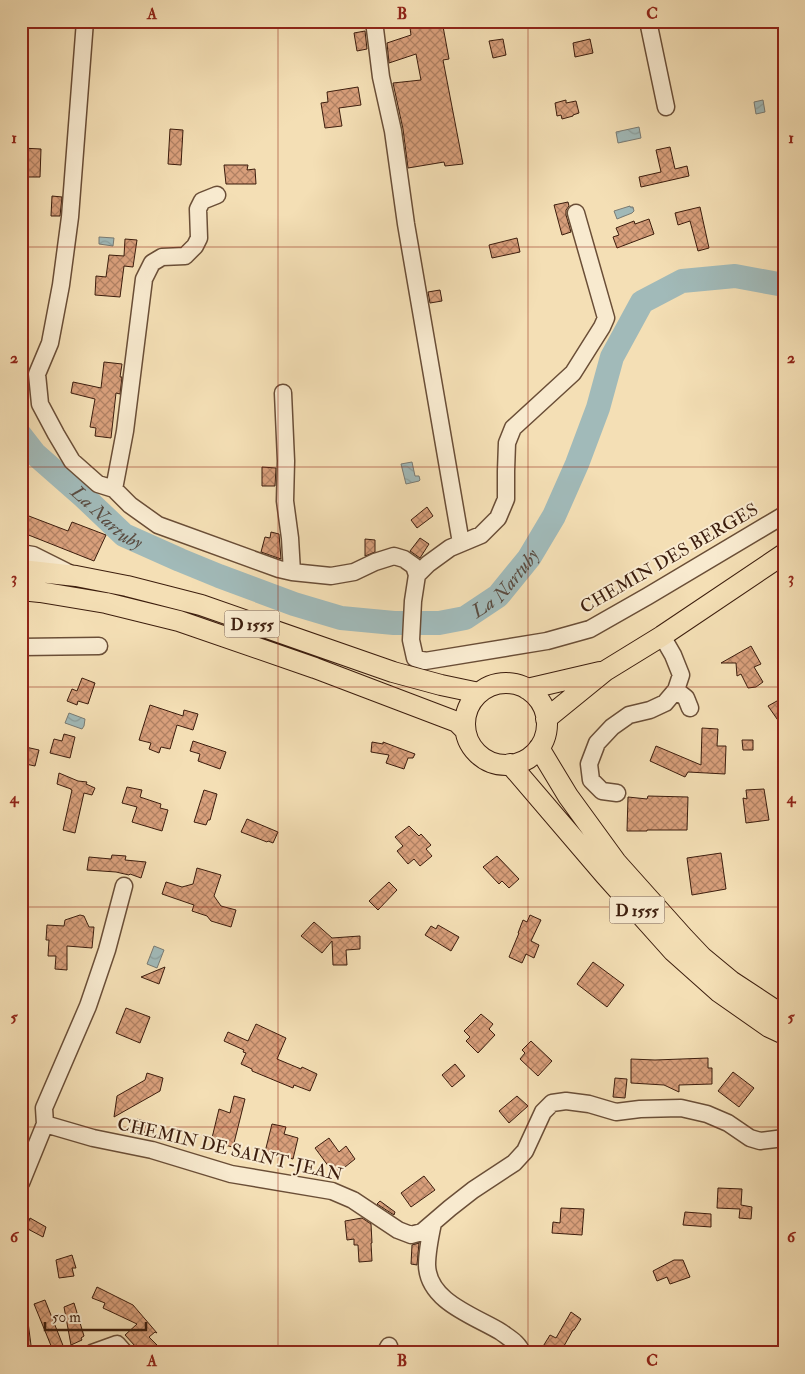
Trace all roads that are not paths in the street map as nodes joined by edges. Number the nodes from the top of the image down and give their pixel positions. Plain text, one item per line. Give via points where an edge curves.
1 (84, 21) edge
2 (374, 21) edge
3 (648, 21) edge
4 (666, 107) dead end
5 (217, 196) dead end
6 (576, 213) dead end
7 (283, 393) dead end
8 (114, 489) junction
9 (784, 515) edge
10 (461, 543) junction
11 (21, 553) edge
12 (784, 554) edge
13 (21, 570) edge
14 (292, 572) junction
15 (417, 575) junction
16 (76, 576) junction
17 (21, 590) edge
18 (662, 636) junction
19 (99, 646) dead end
20 (21, 647) edge
21 (605, 671) junction
22 (527, 689) junction
23 (676, 690) junction
24 (479, 693) junction
25 (690, 708) dead end
26 (546, 720) junction
27 (465, 730) junction
28 (539, 748) junction
29 (510, 764) junction
30 (616, 793) dead end
31 (124, 886) dead end
32 (784, 1016) edge
33 (784, 1034) edge
34 (45, 1124) junction
35 (784, 1138) edge
36 (21, 1183) edge
37 (433, 1223) junction
38 (92, 1353) edge
39 (125, 1353) edge
40 (522, 1353) edge

1 - 8 street via 69,227 50,343 37,374 40,404 72,460 98,484
2 - 10 street
3 - 4 street
5 - 8 street via 202,201 198,209 199,238 195,246 185,256 162,257 152,263 144,279 125,431
6 - 10 street via 606,318 573,373 513,428 507,443 506,499 498,518 481,535
7 - 14 street via 285,501
8 - 14 street via 158,525
9 - 15 street, CHEMIN DES BERGES via 590,629 547,641 424,661 415,658 411,640
10 - 15 street
11 - 16 street via 33,555
12 - 18 main road
13 - 16 main road, D 1555
14 - 15 street via 331,576 354,572 394,556 414,566
16 - 24 main road, D 1555 via 200,605 393,672
17 - 27 main road, D 1555 via 106,603 179,621 388,695 458,722
18 - 21 main road
18 - 23 street via 681,675
19 - 20 street
21 - 22 main road
21 - 26 main road
22 - 24 main road via 502,683
22 - 26 main road via 543,707
23 - 25 street via 686,698
23 - 30 street via 665,703 630,715 612,727 597,743 589,764 591,780 602,792
24 - 27 main road via 470,704
26 - 28 main road via 544,739
27 - 29 main road via 469,742 486,760
28 - 29 main road via 521,762
28 - 32 main road, D 1555 via 568,796 616,862 684,938 731,981
29 - 33 main road, D 1555 via 672,951 719,992
31 - 34 street via 108,950 88,1006 44,1108
34 - 36 street
34 - 37 street, CHEMIN DE SAINT-JEAN via 152,1150 231,1174 332,1191 411,1235 422,1232
35 - 37 street, CHEMIN DE SAINT-JEAN via 760,1141 707,1114 681,1108 616,1112 589,1104 552,1103 543,1112 525,1152
37 - 40 street via 427,1266 436,1290 444,1299 516,1342
38 - 39 street via 117,1344

